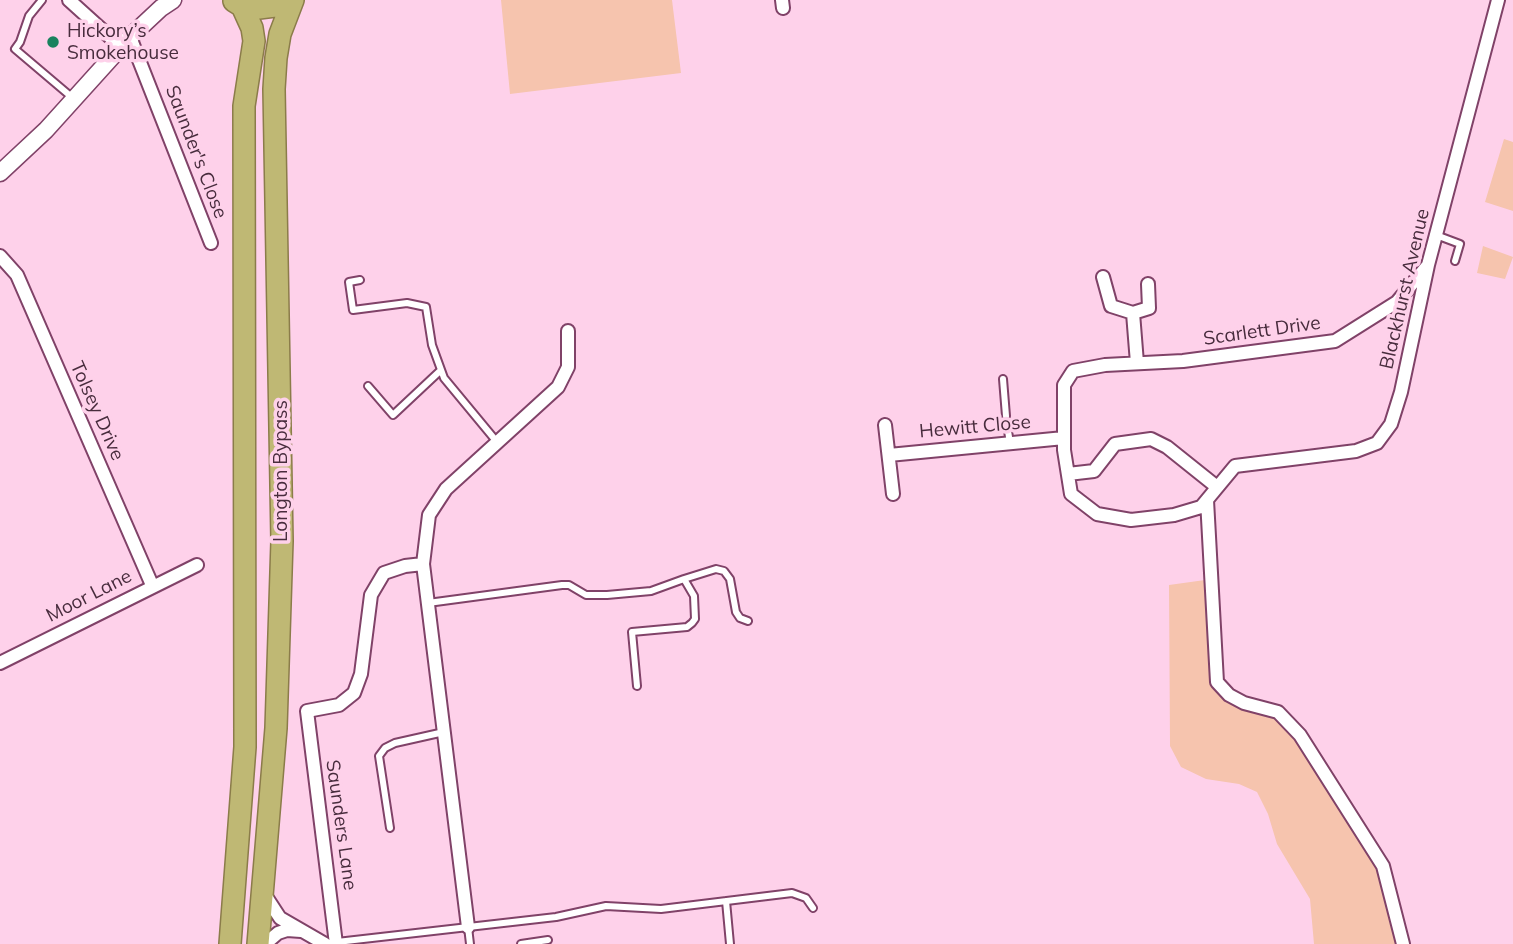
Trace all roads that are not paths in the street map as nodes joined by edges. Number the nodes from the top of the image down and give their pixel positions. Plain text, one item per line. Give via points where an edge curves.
1 (42, 0) edge
2 (69, 0) edge
3 (173, 0) edge
4 (285, 0) edge
5 (293, 0) edge
6 (1497, 0) edge
7 (237, 3) edge
8 (125, 42) junction
9 (74, 99) junction
10 (0, 173) edge
11 (1436, 235) junction
12 (211, 243) dead end
13 (0, 256) edge
14 (1455, 261) dead end
15 (1428, 265) junction
16 (1103, 277) dead end
17 (360, 281) dead end
18 (1148, 284) dead end
19 (1133, 313) junction
20 (568, 331) dead end
21 (1137, 363) junction
22 (441, 370) junction
23 (1003, 379) dead end
24 (368, 386) dead end
25 (1006, 416) dead end
26 (885, 425) dead end
27 (1064, 438) junction
28 (497, 442) junction
29 (889, 454) junction
30 (1068, 474) junction
31 (1217, 487) junction
32 (893, 494) dead end
33 (1207, 500) junction
34 (423, 564) junction
35 (197, 565) dead end
36 (684, 579) junction
37 (152, 585) junction
38 (428, 603) junction
39 (748, 621) dead end
40 (0, 663) edge
41 (637, 686) dead end
42 (444, 732) junction
43 (390, 828) dead end
44 (264, 893) junction
45 (726, 901) junction
46 (813, 908) dead end
47 (468, 927) junction
48 (301, 931) junction
49 (548, 940) dead end
50 (333, 943) edge
51 (230, 944) edge
52 (258, 944) edge
53 (265, 944) edge
54 (470, 944) edge
55 (521, 944) edge
56 (730, 944) edge
57 (1403, 944) edge

1 - 9 lane via 29,16 15,49
2 - 8 street
3 - 8 street
4 - 7 highway via 259,8
5 - 44 highway, Longton Bypass via 275,58 283,487 280,645
6 - 11 street, Blackhurst Avenue
7 - 51 highway, Longton Bypass via 254,41 244,106 244,747
8 - 9 street
8 - 12 street, Saunder's Close
9 - 10 street
11 - 14 lane via 1460,244
11 - 15 street, Blackhurst Avenue
13 - 37 street, Tolsey Drive via 17,275
15 - 21 street, Scarlett Drive via 1398,302 1335,341
15 - 31 street, Blackhurst Avenue via 1401,392 1391,424 1377,443 1356,451 1235,466
16 - 19 street via 1111,306
17 - 22 lane via 349,282 353,310 407,303 426,307
18 - 19 street via 1149,308
19 - 21 street
20 - 28 street via 568,367 558,387
21 - 27 street, Scarlett Drive via 1073,371 1064,385
22 - 24 lane via 393,415
22 - 28 lane
23 - 25 lane
26 - 29 street
27 - 29 street, Hewitt Close via 1009,437
27 - 30 street
28 - 34 street via 446,489 429,515
29 - 32 street
30 - 31 street via 1094,471 1115,443 1151,439
30 - 33 street via 1071,494 1097,514 1131,520 1174,515 1201,507
31 - 33 street
33 - 57 street via 1217,682 1244,703 1278,712 1300,734 1383,866
34 - 38 street
34 - 50 street, Saunders Lane via 384,573 371,595 361,674 354,692 339,705 307,711
35 - 37 street, Moor Lane
36 - 38 lane via 651,591 607,596 586,595 562,584
36 - 39 lane via 716,569 724,571 730,579 736,612
36 - 41 lane via 694,596 692,623 632,632
37 - 40 street, Moor Lane
38 - 42 street
42 - 43 lane via 395,743 379,756
42 - 47 street
44 - 48 street via 275,913
44 - 52 highway, Longton Bypass
45 - 46 lane via 792,893 806,898
45 - 47 lane via 661,909 606,906
45 - 56 lane
47 - 50 lane
47 - 54 lane
48 - 50 street
48 - 53 street via 278,933
49 - 55 lane

